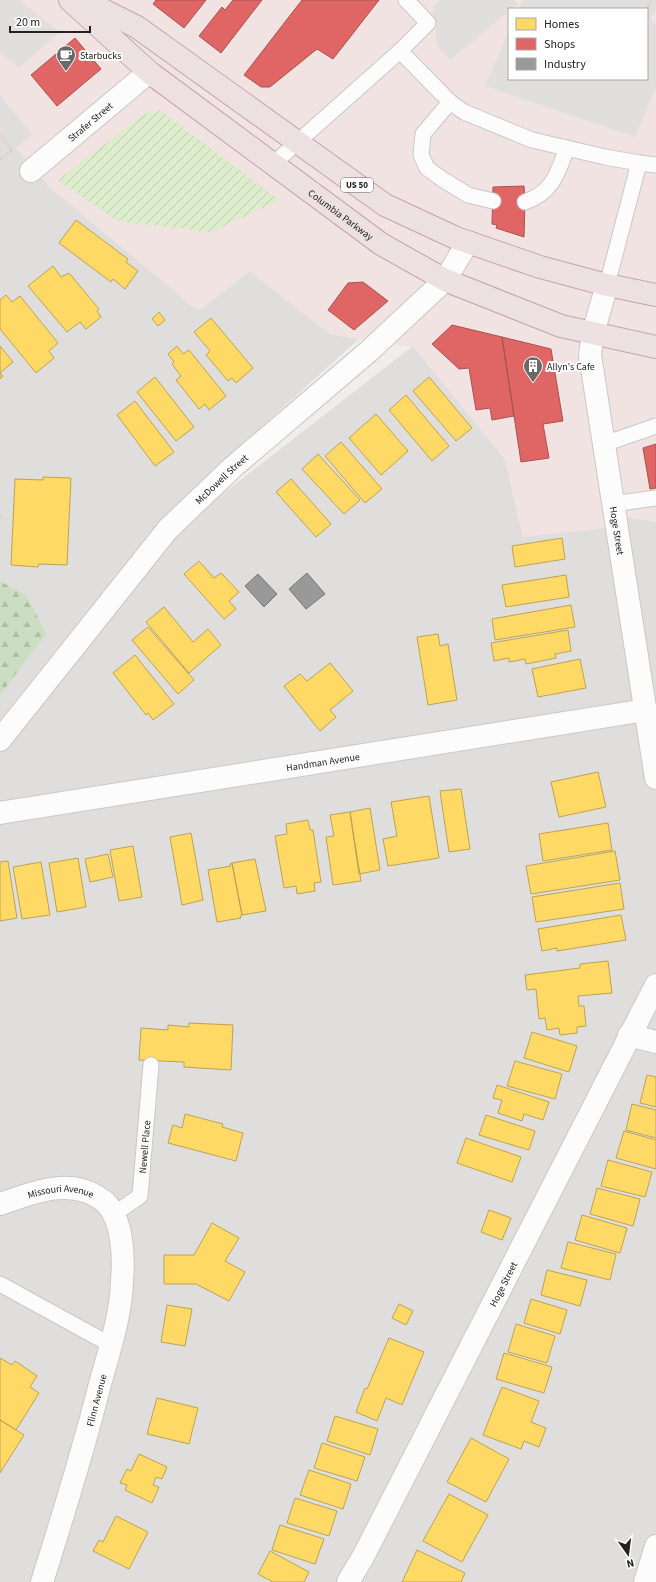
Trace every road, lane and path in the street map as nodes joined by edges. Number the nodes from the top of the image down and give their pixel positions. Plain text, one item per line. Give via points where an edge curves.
1 (70, 0) edge
2 (83, 0) edge
3 (406, 0) edge
4 (400, 51) junction
5 (149, 72) junction
6 (450, 102) junction
7 (0, 135) edge
8 (298, 141) junction
9 (567, 148) junction
10 (0, 160) edge
11 (274, 164) junction
12 (639, 164) junction
13 (656, 165) edge
14 (31, 171) dead end
15 (493, 201) dead end
16 (524, 202) dead end
17 (468, 242) junction
18 (445, 280) junction
19 (607, 285) junction
20 (656, 295) edge
21 (593, 332) junction
22 (656, 334) edge
23 (656, 347) edge
24 (656, 426) edge
25 (604, 444) junction
26 (656, 498) edge
27 (613, 504) junction
28 (651, 708) edge
29 (0, 740) edge
30 (656, 778) edge
31 (0, 813) edge
32 (656, 985) edge
33 (629, 1035) junction
34 (656, 1042) edge
35 (151, 1065) dead end
36 (0, 1204) edge
37 (114, 1214) junction
38 (0, 1284) edge
39 (111, 1345) junction
40 (656, 1546) edge
41 (42, 1582) edge
42 (348, 1582) edge
43 (645, 1582) edge

1 - 5 highway, Columbia Parkway
2 - 8 highway, US 50 via 137,27
3 - 4 lane via 428,23
4 - 6 lane
4 - 8 lane
5 - 11 highway, Columbia Parkway
5 - 14 street, Strafer Street
6 - 9 lane via 464,112 532,140
6 - 15 lane via 423,134 421,155 427,168 442,179 468,195
7 - 10 path via 12,150
8 - 11 lane
8 - 17 highway, US 50 via 385,205
9 - 12 lane
9 - 16 lane via 556,178 544,192
11 - 18 highway, Columbia Parkway via 381,244
12 - 13 lane
12 - 19 lane
17 - 18 street, McDowell Street
17 - 19 highway, US 50 via 540,267
18 - 21 highway, Columbia Parkway via 561,326
18 - 29 street, McDowell Street via 368,352 232,467 168,529
19 - 20 highway, US 50
19 - 21 street, Hoge Street
21 - 22 highway via 611,322
21 - 23 highway, Columbia Parkway
21 - 25 street, Hoge Street via 590,355
24 - 25 lane
25 - 27 street, Hoge Street
26 - 27 lane
27 - 28 street, Hoge Street
28 - 30 street, Hoge Street
28 - 31 street, Handman Avenue
32 - 33 street, Hoge Street
33 - 34 street
33 - 42 street, Hoge Street
35 - 37 lane, Newell Place via 140,1196
36 - 37 street, Missouri Avenue via 33,1192 65,1187 86,1191 105,1202
37 - 39 street, Flinn Avenue via 122,1242 122,1281
38 - 39 lane
39 - 41 street, Flinn Avenue via 81,1459
40 - 43 street

